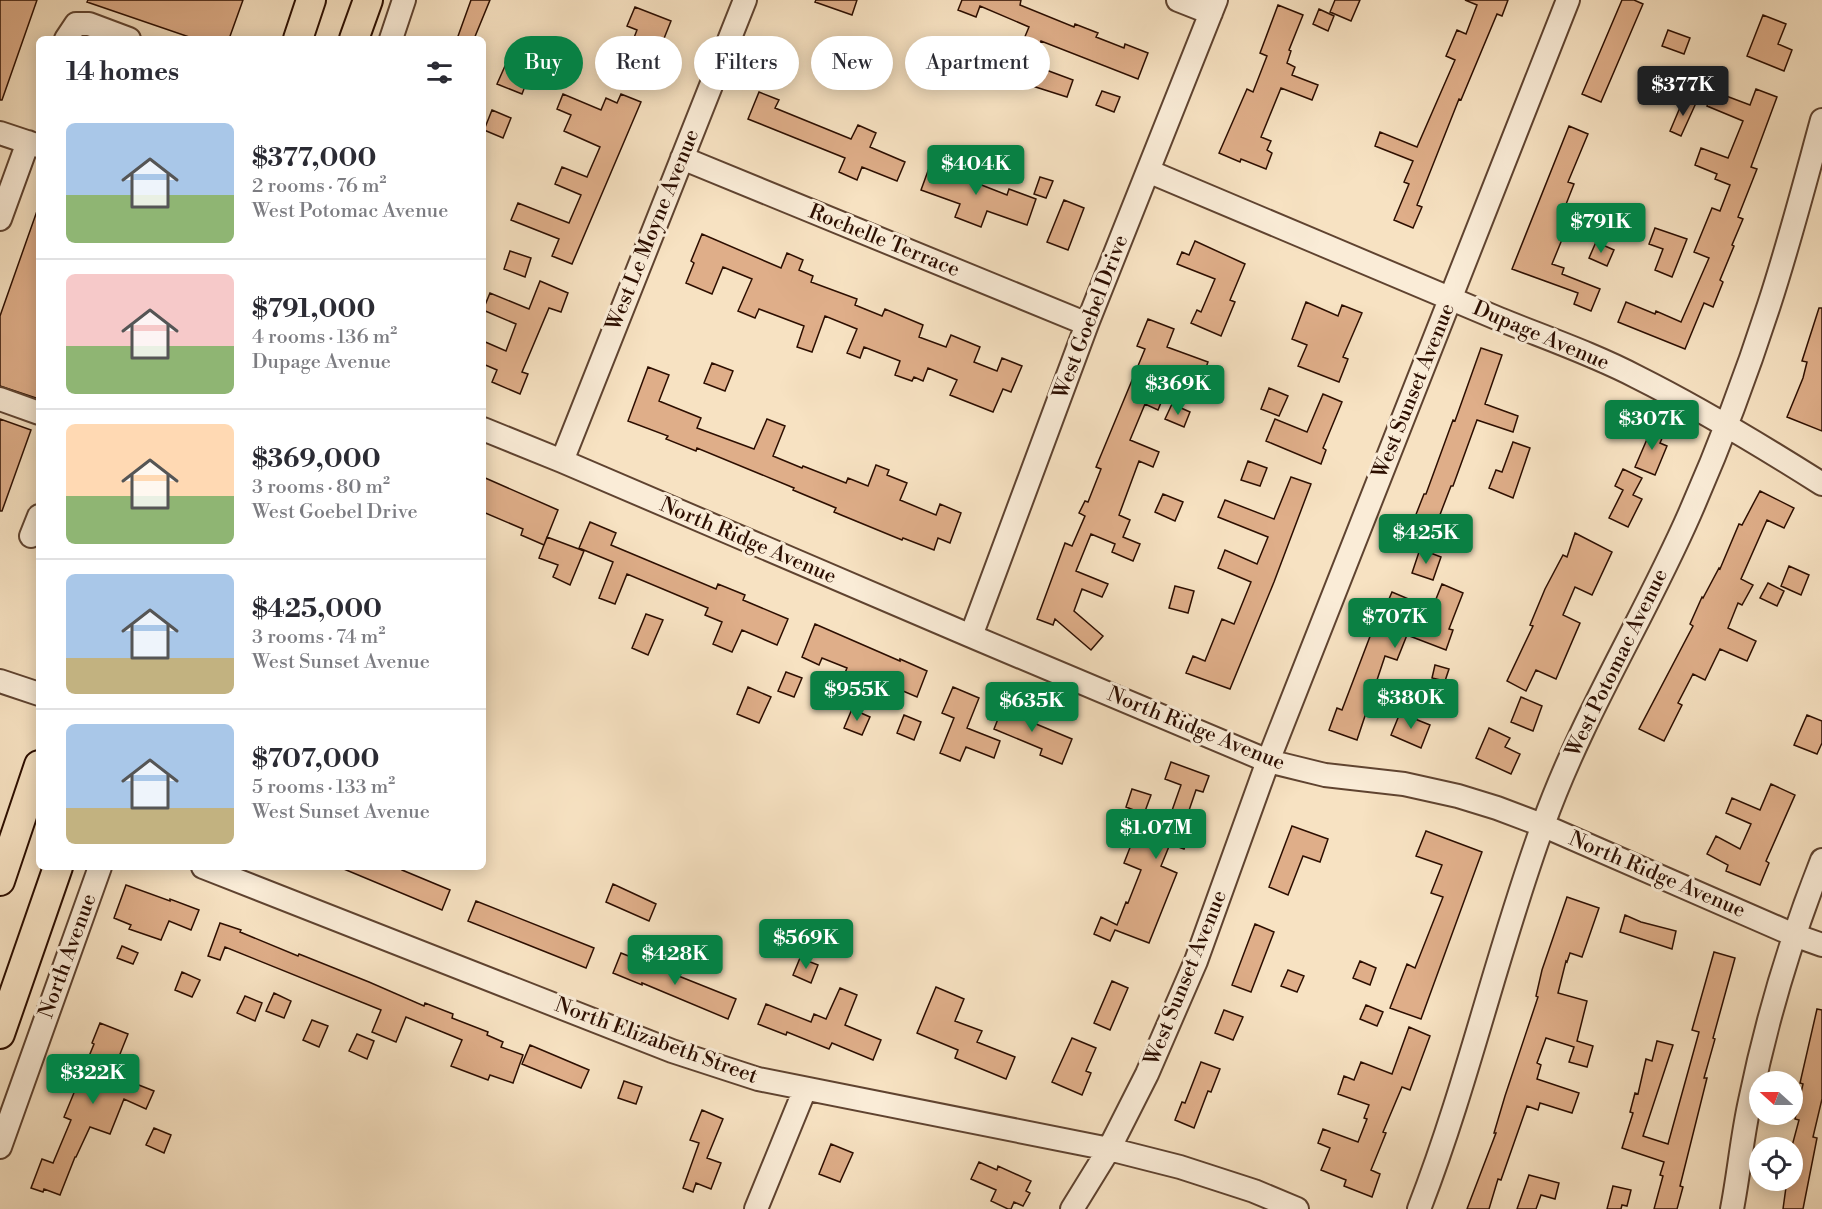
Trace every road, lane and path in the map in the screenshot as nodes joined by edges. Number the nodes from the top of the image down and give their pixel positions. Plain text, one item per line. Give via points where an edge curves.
1 (311, 0) edge
2 (368, 0) edge
3 (404, 0) edge
4 (745, 0) edge
5 (1178, 0) edge
6 (1568, 0) edge
7 (1213, 7) edge
8 (68, 36) edge
9 (121, 36) edge
10 (299, 36) edge
11 (355, 36) edge
12 (392, 36) edge
13 (1822, 120) edge
14 (0, 133) edge
15 (33, 144) edge
16 (682, 158) junction
17 (1148, 171) junction
18 (0, 219) edge
19 (1451, 298) junction
20 (1086, 324) junction
21 (0, 399) edge
22 (36, 412) edge
23 (1726, 426) junction
24 (486, 430) edge
25 (562, 461) junction
26 (1822, 484) edge
27 (971, 636) junction
28 (0, 681) edge
29 (36, 693) edge
30 (1268, 761) junction
31 (36, 774) edge
32 (1542, 825) junction
33 (1822, 860) edge
34 (57, 870) edge
35 (99, 870) edge
36 (211, 870) edge
37 (0, 880) edge
38 (1794, 935) junction
39 (1822, 945) edge
40 (0, 1034) edge
41 (806, 1089) junction
42 (0, 1147) edge
43 (1109, 1149) junction
44 (756, 1209) edge
45 (1072, 1209) edge
46 (1297, 1209) edge
47 (1419, 1209) edge
48 (1732, 1209) edge

1 - 10 main road
2 - 11 main road
3 - 12 street
4 - 16 street, West Le Moyne Avenue
5 - 7 street
6 - 19 street, West Sunset Avenue
7 - 17 street, West Goebel Drive
8 - 9 street via 76,24 89,24
13 - 23 street, West Potomac Avenue via 1770,304
14 - 15 street
15 - 18 street
16 - 20 street, Rochelle Terrace
16 - 25 street, West Le Moyne Avenue
17 - 19 street, Dupage Avenue
17 - 20 street, West Goebel Drive
19 - 23 street, Dupage Avenue via 1583,351
19 - 30 street, West Sunset Avenue
20 - 27 street, West Goebel Drive
21 - 22 street
23 - 26 street, Dupage Avenue
23 - 32 street, West Potomac Avenue via 1689,516 1587,721
24 - 25 street, North Ridge Avenue
25 - 27 street, North Ridge Avenue
27 - 30 street, North Ridge Avenue
28 - 29 street
30 - 32 street, North Ridge Avenue via 1325,776 1404,784 1458,796
30 - 43 street, West Sunset Avenue via 1196,961
31 - 37 main road
32 - 38 street, North Ridge Avenue
32 - 47 street, West Potomac Avenue via 1458,1099
33 - 38 street
34 - 40 main road, North Avenue
35 - 42 street, North Avenue
36 - 41 street, North Elizabeth Street via 672,1051
38 - 39 street, North Ridge Avenue
38 - 48 street via 1773,1002 1750,1102
41 - 43 street, North Elizabeth Street
41 - 44 street
43 - 45 street, West Sunset Avenue
43 - 46 street, North Elizabeth Street via 1180,1167

